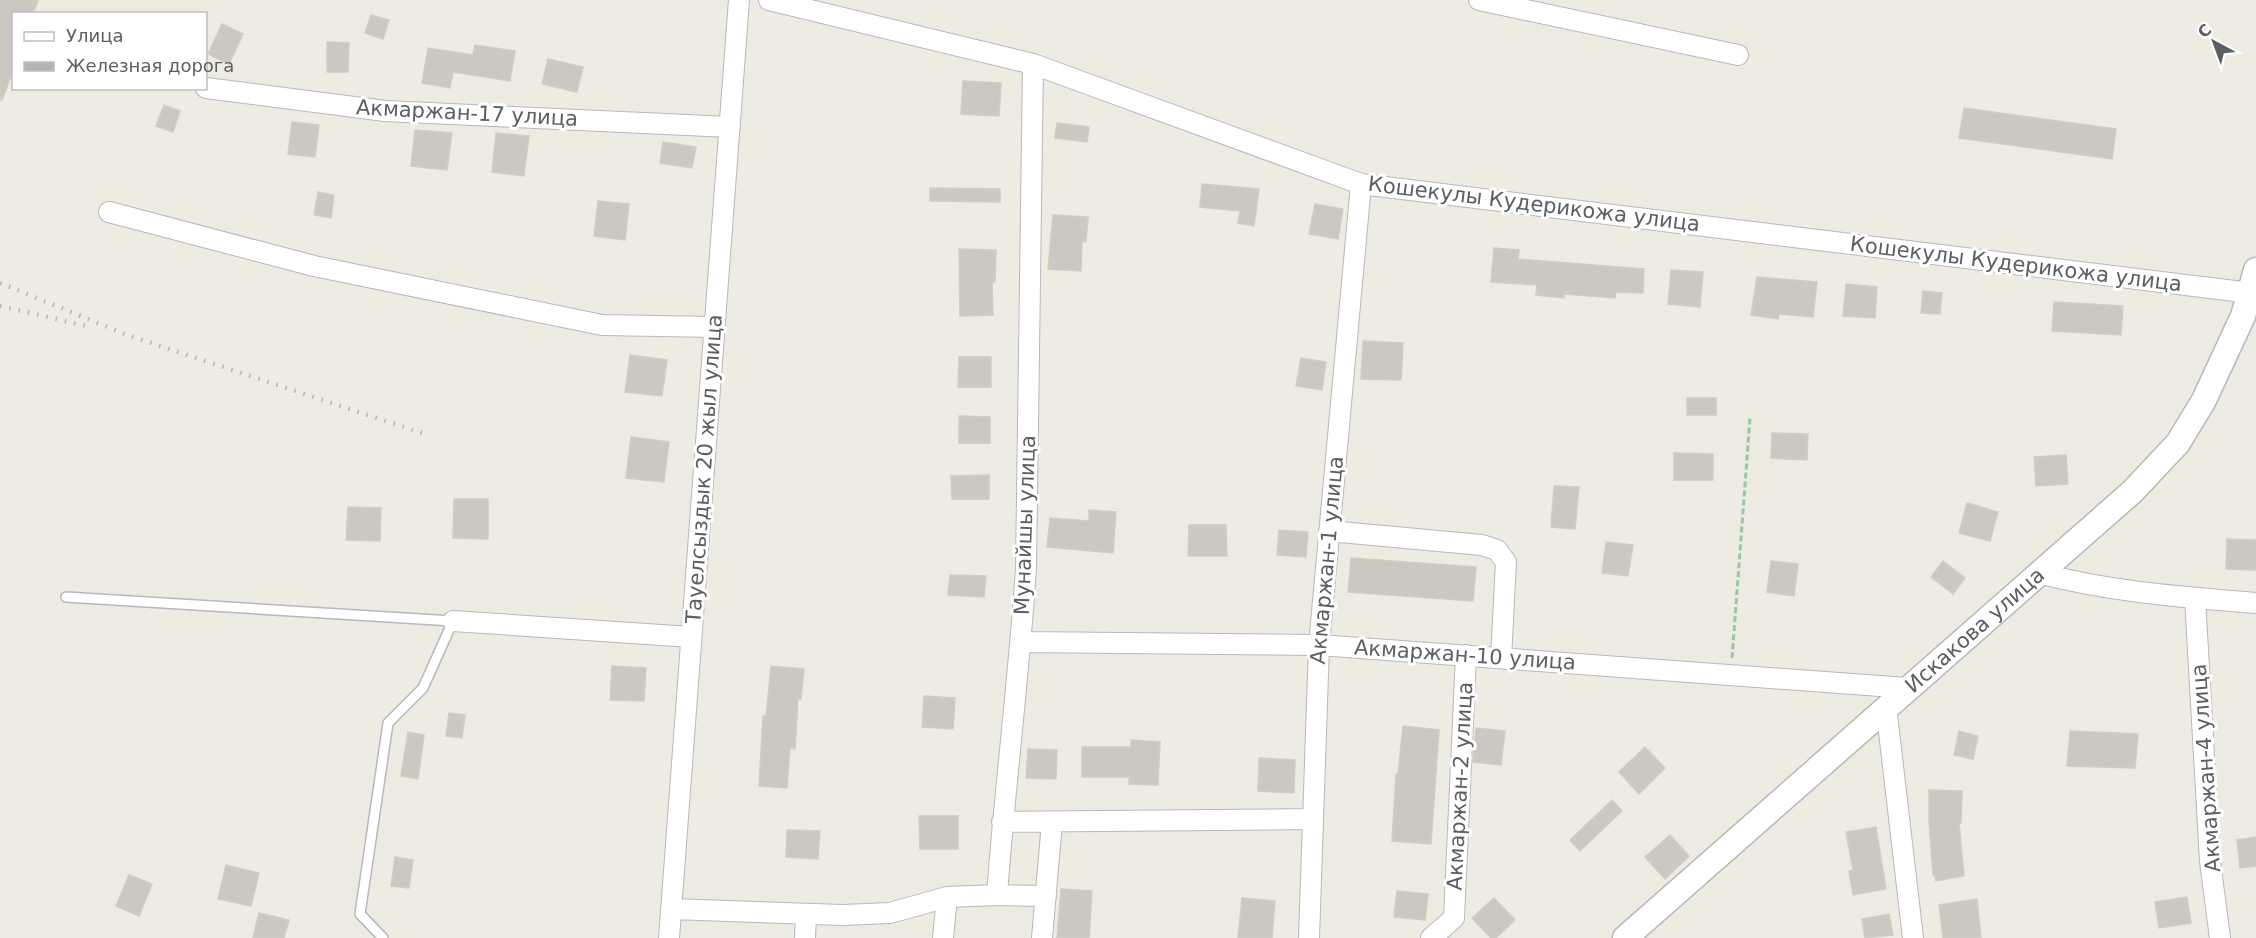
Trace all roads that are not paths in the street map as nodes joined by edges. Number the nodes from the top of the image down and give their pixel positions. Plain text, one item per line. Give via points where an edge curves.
1 (739, 0) edge
2 (769, 0) edge
3 (1479, 0) edge
4 (1738, 55) dead end
5 (1033, 64) junction
6 (207, 88) edge
7 (729, 127) junction
8 (1361, 184) junction
9 (109, 212) dead end
10 (2253, 282) edge
11 (2250, 318) edge
12 (715, 327) junction
13 (1329, 531) junction
14 (2039, 573) junction
15 (66, 597) dead end
16 (2195, 598) junction
17 (2256, 603) edge
18 (453, 621) junction
19 (691, 637) junction
20 (1021, 642) junction
21 (1319, 645) junction
22 (1466, 655) junction
23 (1501, 658) junction
24 (1908, 688) junction
25 (1886, 706) junction
26 (1312, 819) junction
27 (1002, 822) junction
28 (1052, 822) junction
29 (997, 894) junction
30 (1046, 896) junction
31 (947, 897) junction
32 (671, 909) junction
33 (806, 915) junction
34 (383, 938) edge
35 (669, 938) edge
36 (805, 938) edge
37 (944, 938) edge
38 (1042, 938) edge
39 (1309, 938) edge
40 (1431, 938) edge
41 (1625, 938) edge
42 (1913, 938) edge
43 (2220, 938) edge

1 - 7 street, Тауелсыздык 20 жыл улица
2 - 5 street, Кошекулы Кудерикожа улица
3 - 4 street
5 - 8 street, Кошекулы Кудерикожа улица
5 - 20 street, Мунайшы улица via 1026,568
6 - 7 street, Акмаржан-17 улица via 385,111
7 - 12 street, Тауелсыздык 20 жыл улица
8 - 10 street, Кошекулы Кудерикожа улица
8 - 13 street, Акмаржан-1 улица
9 - 12 street via 314,266 602,325
10 - 11 street, Искакова улица
11 - 14 street, Искакова улица via 2178,443 2133,491
12 - 19 street, Тауелсыздык 20 жыл улица
13 - 21 street, Акмаржан-1 улица
13 - 23 street via 1482,545 1497,550 1506,562
14 - 16 street via 2081,585
14 - 24 street, Искакова улица
15 - 18 lane
16 - 17 street
16 - 43 street, Акмаржан-4 улица via 2210,861
18 - 19 street
18 - 34 lane via 423,688 388,723 360,914
19 - 32 street, Тауелсыздык 20 жыл улица
20 - 21 street, Акмаржан-10 улица
20 - 27 street, Мунайшы улица
21 - 22 street, Акмаржан-10 улица
21 - 26 street, Акмаржан-1 улица
22 - 23 street, Акмаржан-10 улица
22 - 40 street, Акмаржан-2 улица via 1454,918
23 - 24 street, Акмаржан-10 улица
24 - 25 street, Искакова улица
25 - 41 street, Искакова улица
25 - 42 street
26 - 28 street
26 - 39 street, Акмаржан-1 улица
27 - 28 street
27 - 29 street, Мунайшы улица
28 - 30 street
29 - 30 street
29 - 31 street
30 - 38 street
31 - 33 street via 890,913
31 - 37 street
32 - 33 street
32 - 35 street, Тауелсыздык 20 жыл улица
33 - 36 street

